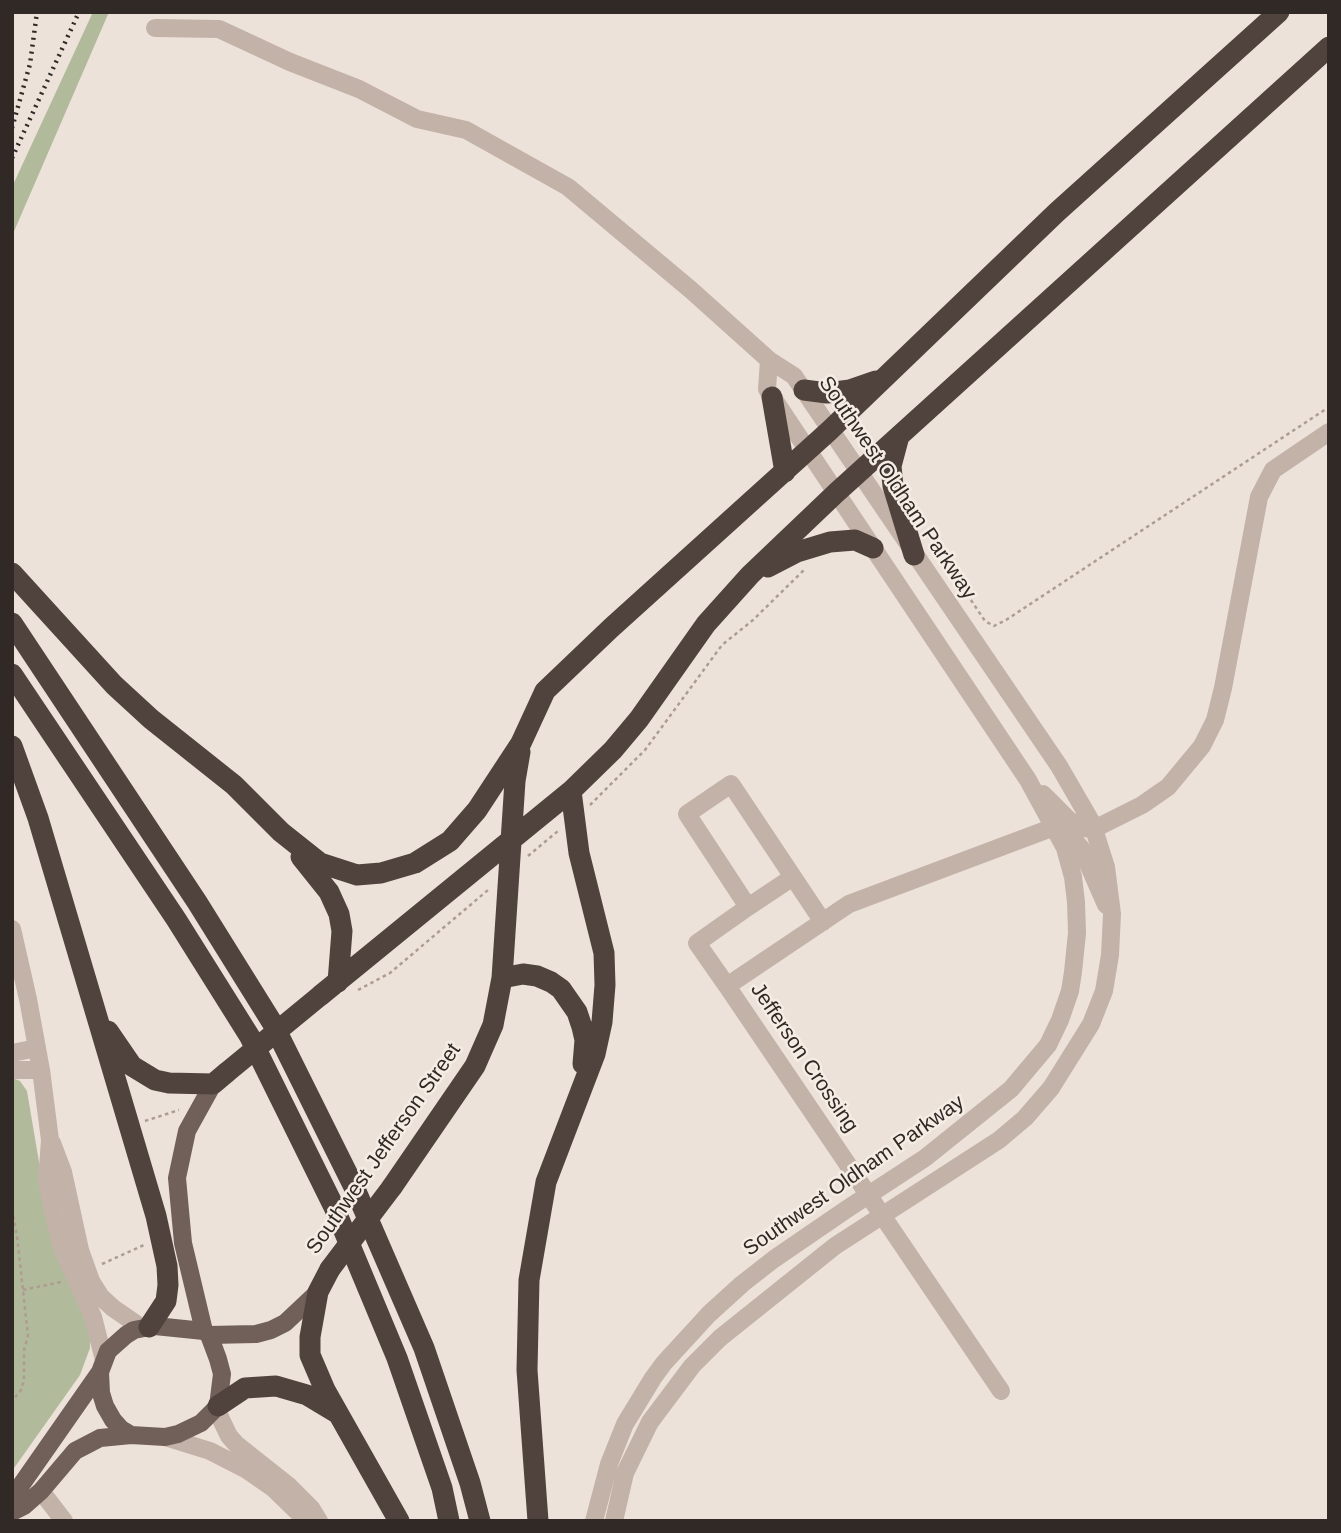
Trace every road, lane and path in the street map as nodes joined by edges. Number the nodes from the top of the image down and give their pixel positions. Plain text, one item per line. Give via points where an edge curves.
1 (1279, 12) edge
2 (155, 28) dead end
3 (1329, 47) edge
4 (769, 360) junction
5 (884, 377) junction
6 (804, 390) junction
7 (772, 397) junction
8 (1329, 407) edge
9 (830, 431) junction
10 (1329, 432) edge
11 (899, 436) junction
12 (807, 451) junction
13 (785, 472) junction
14 (858, 473) junction
15 (836, 493) junction
16 (923, 529) dead end
17 (873, 548) junction
18 (914, 555) junction
19 (805, 569) dead end
20 (12, 573) edge
21 (750, 575) junction
22 (12, 623) edge
23 (12, 674) edge
24 (521, 743) junction
25 (12, 746) edge
26 (1028, 780) junction
27 (571, 791) junction
28 (588, 807) dead end
29 (1054, 827) junction
30 (562, 828) dead end
31 (1094, 829) junction
32 (281, 832) junction
33 (513, 839) junction
34 (534, 851) dead end
35 (793, 877) junction
36 (488, 890) dead end
37 (748, 907) junction
38 (1112, 918) junction
39 (823, 922) junction
40 (12, 929) edge
41 (502, 978) junction
42 (727, 986) junction
43 (338, 990) junction
44 (96, 1010) junction
45 (37, 1048) junction
46 (12, 1053) edge
47 (12, 1070) edge
48 (41, 1070) junction
49 (219, 1079) junction
50 (580, 1097) junction
51 (187, 1107) dead end
52 (135, 1124) dead end
53 (51, 1140) junction
54 (870, 1194) junction
55 (12, 1209) edge
56 (883, 1214) junction
57 (148, 1243) dead end
58 (95, 1267) dead end
59 (69, 1279) dead end
60 (23, 1290) junction
61 (318, 1292) junction
62 (146, 1328) junction
63 (206, 1333) junction
64 (675, 1351) junction
65 (102, 1366) junction
66 (692, 1366) junction
67 (1001, 1391) dead end
68 (12, 1401) edge
69 (217, 1407) junction
70 (339, 1414) junction
71 (131, 1435) junction
72 (165, 1437) junction
73 (41, 1491) junction
74 (12, 1498) edge
75 (12, 1512) edge
76 (64, 1521) edge
77 (307, 1521) edge
78 (318, 1521) edge
79 (399, 1521) edge
80 (449, 1521) edge
81 (480, 1521) edge
82 (538, 1521) edge
83 (594, 1521) edge
84 (614, 1521) edge

1 - 5 highway via 1057,212
2 - 4 street via 219,29 417,119 466,130 568,187
3 - 11 highway
4 - 6 street, Southwest Oldham Parkway via 794,376
4 - 7 street, Southwest Oldham Parkway via 767,388
5 - 6 highway via 850,390
5 - 9 highway
6 - 9 street, Southwest Oldham Parkway
7 - 12 street, Southwest Oldham Parkway
7 - 13 highway
8 - 16 path via 994,625 985,621
9 - 12 highway
9 - 14 street, Southwest Oldham Parkway
10 - 31 street via 1273,470 1259,497 1223,688 1202,746 1168,787
11 - 14 highway
11 - 18 highway via 891,466 893,486
12 - 13 highway
12 - 15 street, Southwest Oldham Parkway
13 - 24 highway via 545,691
14 - 15 highway
14 - 18 street, Southwest Oldham Parkway
15 - 17 street, Southwest Oldham Parkway
15 - 21 highway
17 - 21 highway via 855,540 830,542
17 - 26 street, Southwest Oldham Parkway
18 - 31 street, Southwest Oldham Parkway via 1059,766
19 - 28 path via 722,645 645,750
20 - 32 highway via 114,685 234,785
21 - 27 highway via 706,624 639,719
22 - 81 highway via 273,1024 355,1189 424,1348
23 - 80 highway via 250,1037 334,1207 392,1345 442,1488
24 - 32 highway via 477,810 450,841 415,863 357,875 320,863
24 - 33 highway, Southwest Jefferson Street
25 - 44 highway
26 - 29 street, Southwest Oldham Parkway
26 - 31 street via 1070,821
27 - 33 highway
27 - 50 highway via 605,974 602,1022
29 - 38 street via 1065,831 1081,848
29 - 39 street, Jefferson Crossing via 849,904
29 - 54 street, Southwest Oldham Parkway via 1073,877 1077,933 1070,991 1048,1045 1011,1089 973,1122
30 - 34 path
31 - 38 street, Southwest Oldham Parkway via 1106,866
32 - 43 highway via 329,892 339,914
33 - 41 highway, Southwest Jefferson Street
33 - 43 highway
35 - 37 street
35 - 37 street via 731,784 687,814
35 - 39 street
36 - 43 path via 390,973
37 - 42 street via 697,943
38 - 56 street, Southwest Oldham Parkway via 1104,991 1091,1024 1051,1088 999,1140
39 - 42 street, Jefferson Crossing
40 - 45 street
41 - 50 highway via 537,976 568,997 585,1040
41 - 61 highway, Southwest Jefferson Street, bridge via 493,1025 475,1066
42 - 54 street, Jefferson Crossing
43 - 49 highway, bridge
44 - 49 highway via 132,1066 155,1080
44 - 62 highway via 167,1266 166,1301
45 - 46 street
45 - 48 street
47 - 48 street
48 - 53 street
49 - 63 main road via 187,1131 177,1178 183,1243
50 - 82 highway via 546,1182 529,1280 527,1370
51 - 52 path
53 - 62 street via 91,1281 113,1308
53 - 65 street via 47,1181 62,1248 93,1317
54 - 56 street, Jefferson Crossing
54 - 64 street, Southwest Oldham Parkway via 742,1284
55 - 60 path
56 - 66 street, Southwest Oldham Parkway via 835,1245 730,1329
56 - 67 street, Jefferson Crossing
57 - 58 path
59 - 60 path
60 - 68 path via 28,1321 25,1371 21,1390
61 - 63 main road, Southwest Jefferson Street via 285,1323 271,1329 256,1334
61 - 70 highway via 310,1354
62 - 63 main road
62 - 65 main road via 126,1335 108,1351
63 - 69 main road via 222,1374
64 - 66 street
64 - 83 street, Southwest Oldham Parkway via 625,1424
65 - 71 main road via 101,1393 106,1406 113,1420
65 - 74 main road
66 - 84 street, Southwest Oldham Parkway via 650,1422 625,1473
69 - 70 highway via 245,1388 276,1386 307,1395
69 - 72 main road via 189,1430
69 - 78 street via 236,1444 289,1486
70 - 79 highway
71 - 72 main road
71 - 73 main road via 100,1438 85,1445 67,1458
72 - 77 street via 210,1451 247,1470
73 - 75 main road
73 - 76 street

